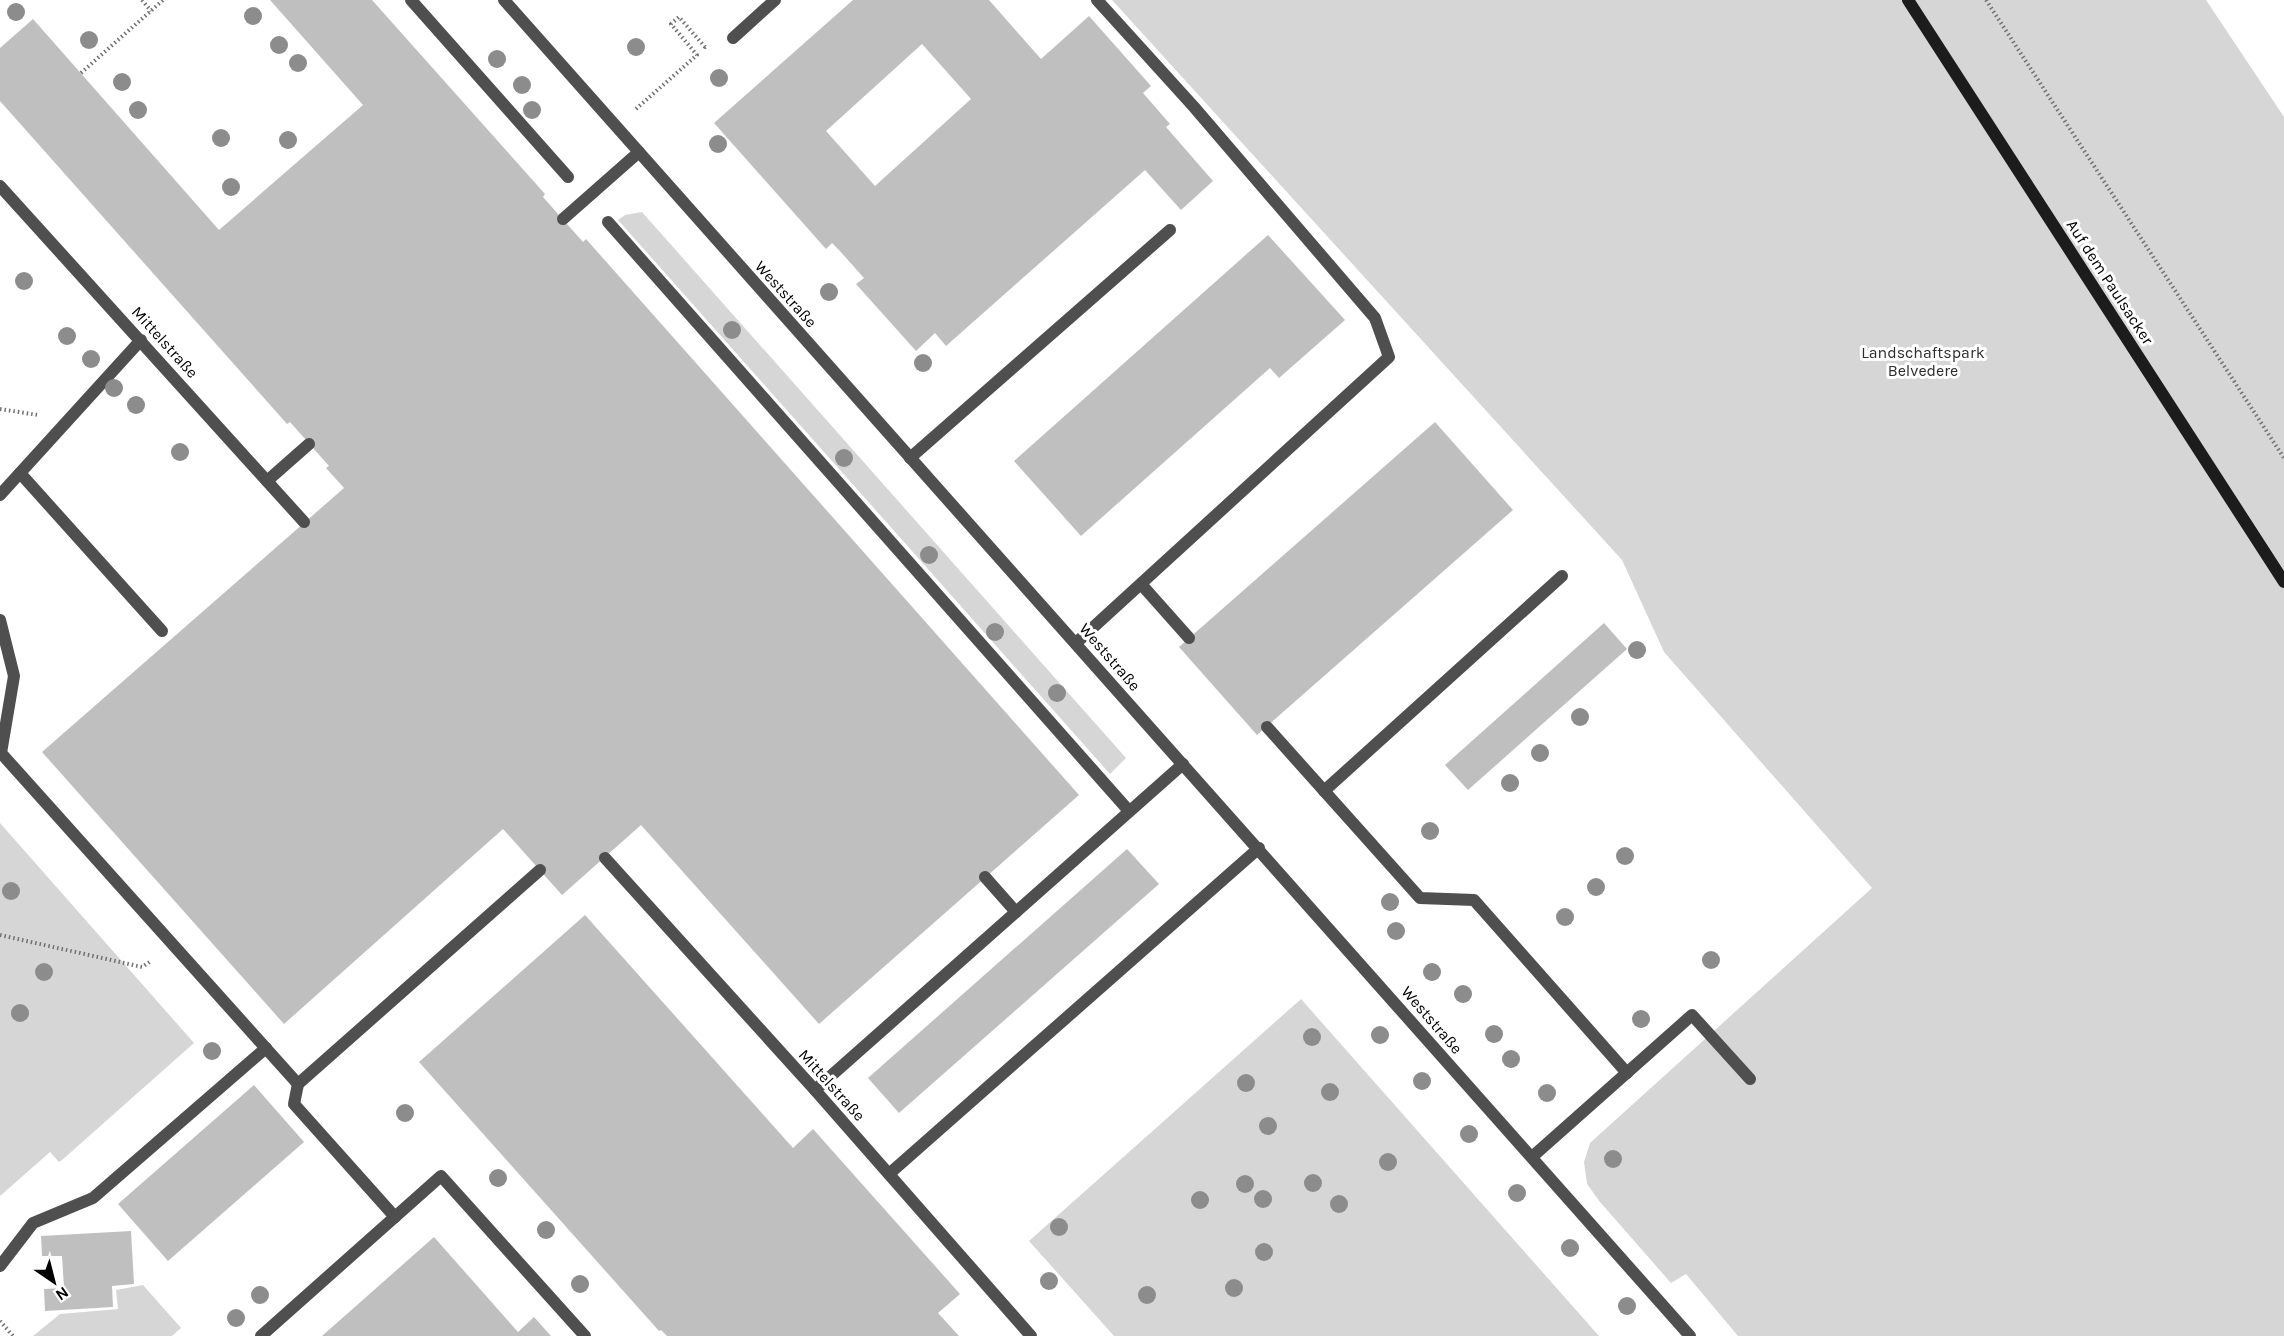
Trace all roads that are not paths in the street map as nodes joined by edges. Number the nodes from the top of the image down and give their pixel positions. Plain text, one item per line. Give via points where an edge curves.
1 (411, 0) edge
2 (504, 0) edge
3 (775, 0) edge
4 (1097, 0) edge
5 (1908, 0) edge
6 (733, 38) dead end
7 (639, 152) junction
8 (568, 177) dead end
9 (0, 186) edge
10 (563, 219) dead end
11 (608, 222) dead end
12 (1170, 230) dead end
13 (141, 340) junction
14 (309, 444) dead end
15 (910, 458) junction
16 (20, 473) junction
17 (267, 481) junction
18 (0, 495) edge
19 (304, 522) dead end
20 (1562, 576) dead end
21 (2284, 582) edge
22 (1141, 584) junction
23 (0, 620) edge
24 (162, 631) dead end
25 (1189, 638) dead end
26 (1076, 643) junction
27 (1267, 727) dead end
28 (1183, 764) junction
29 (1324, 791) junction
30 (1129, 811) junction
31 (1259, 848) junction
32 (605, 858) dead end
33 (540, 870) dead end
34 (986, 877) dead end
35 (1016, 912) junction
36 (266, 1048) junction
37 (1627, 1073) junction
38 (1750, 1079) dead end
39 (298, 1084) junction
40 (815, 1090) junction
41 (1532, 1158) junction
42 (889, 1173) junction
43 (395, 1217) junction
44 (0, 1266) edge
45 (261, 1336) edge
46 (585, 1336) edge
47 (1031, 1336) edge
48 (1690, 1336) edge

1 - 8 lane
2 - 7 lane, Weststraße
3 - 6 lane
4 - 22 lane via 1375,318 1389,357
5 - 21 street, Auf dem Paulsacker
7 - 10 lane
7 - 15 lane, Weststraße
9 - 13 lane, Mittelstraße
11 - 30 lane
12 - 15 lane
13 - 16 lane
13 - 17 lane, Mittelstraße
14 - 17 lane
15 - 26 lane, Weststraße
16 - 18 lane
16 - 24 lane
17 - 19 lane, Mittelstraße
20 - 29 lane
22 - 25 lane
22 - 26 lane
23 - 36 lane via 14,676 1,753
26 - 28 lane, Weststraße
27 - 29 lane
28 - 30 lane
28 - 31 lane, Weststraße
29 - 37 lane via 1420,898 1474,900
30 - 35 lane
31 - 41 lane, Weststraße
31 - 42 lane
32 - 40 lane, Mittelstraße
33 - 39 lane
34 - 35 lane
35 - 40 lane
36 - 39 lane
36 - 44 lane via 93,1198 33,1223
37 - 38 lane via 1692,1015
37 - 41 lane
39 - 43 lane via 294,1104
40 - 42 lane, Mittelstraße
41 - 48 lane, Weststraße
42 - 47 lane, Mittelstraße
43 - 45 lane
43 - 46 lane via 441,1176

